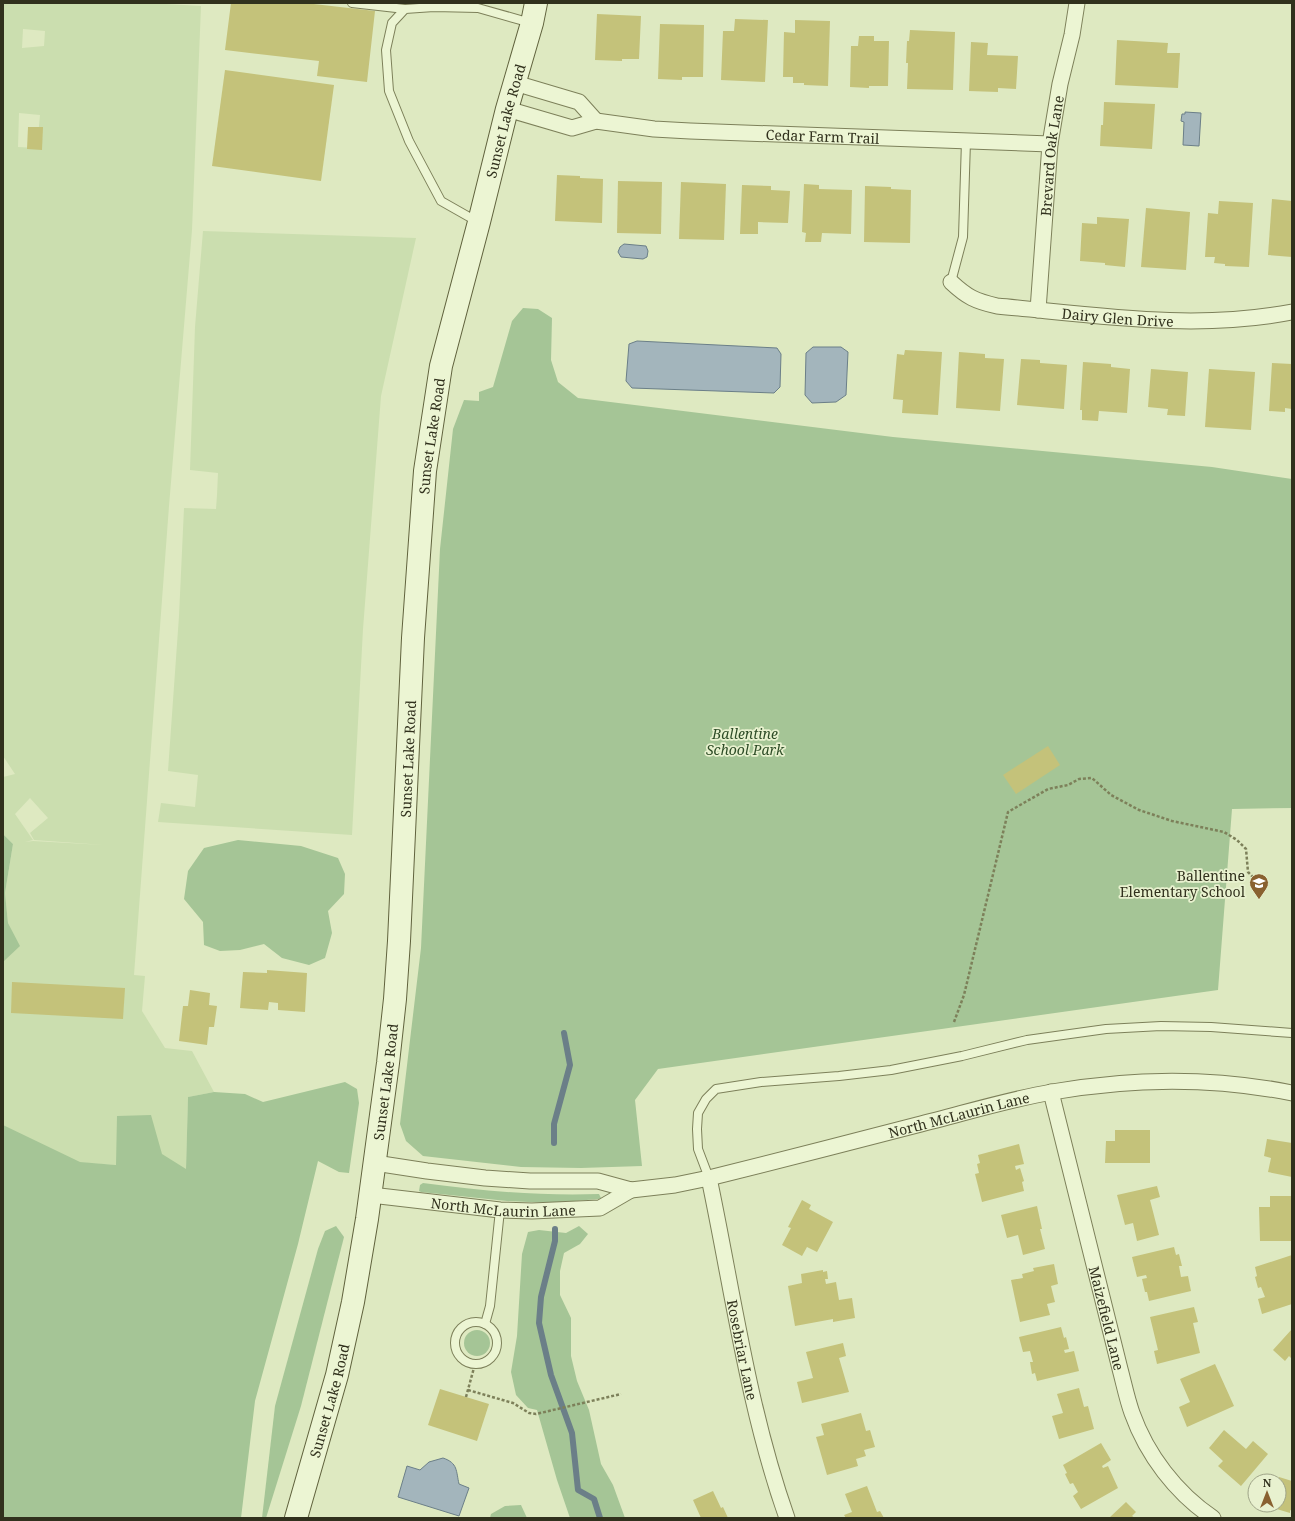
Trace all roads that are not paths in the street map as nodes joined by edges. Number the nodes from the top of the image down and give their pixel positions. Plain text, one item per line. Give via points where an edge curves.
1 (352, 3) edge
2 (1077, 3) edge
3 (405, 9) junction
4 (534, 13) edge
5 (515, 83) junction
6 (507, 109) junction
7 (596, 121) junction
8 (966, 141) junction
9 (1050, 144) junction
10 (479, 222) junction
11 (951, 282) joint
12 (1038, 310) junction
13 (1292, 312) edge
14 (1292, 1033) edge
15 (1051, 1092) junction
16 (1292, 1093) edge
17 (375, 1163) junction
18 (709, 1178) junction
19 (631, 1190) junction
20 (371, 1195) junction
21 (500, 1210) junction
22 (485, 1324) junction
23 (296, 1518) edge
24 (787, 1518) edge
25 (1213, 1518) edge

1 - 3 lane
2 - 9 street, Brevard Oak Lane
3 - 4 lane via 478,8
3 - 10 lane via 392,23 386,50 389,91 409,142 441,201
4 - 5 main road, Sunset Lake Road
5 - 6 main road, Sunset Lake Road
5 - 7 street via 579,102
6 - 7 street, Cedar Farm Trail via 572,128
6 - 10 main road, Sunset Lake Road
7 - 8 street, Cedar Farm Trail via 654,129
8 - 9 street, Cedar Farm Trail
8 - 11 lane via 963,237
9 - 12 street, Brevard Oak Lane
10 - 17 main road, Sunset Lake Road via 441,366 425,471 413,638 395,999
11 - 12 street, Dairy Glen Drive via 963,294 981,302
12 - 13 street, Dairy Glen Drive via 1180,321 1245,319
14 - 18 lane via 1161,1026 1106,1030 1027,1040 891,1070 761,1082 716,1089 698,1113 698,1149
15 - 16 street, North McLaurin Lane via 1141,1082 1200,1081 1256,1086
15 - 18 street, North McLaurin Lane
15 - 25 street, Maizefield Lane via 1132,1414 1147,1447 1169,1479 1197,1507
17 - 19 street, North McLaurin Lane via 485,1178 598,1181
17 - 20 main road, Sunset Lake Road
18 - 19 street, North McLaurin Lane
18 - 24 street, Rosebriar Lane via 759,1426
19 - 21 street, North McLaurin Lane via 600,1208
20 - 21 street, North McLaurin Lane
20 - 23 main road, Sunset Lake Road via 353,1302 337,1375
21 - 22 lane via 490,1306
22 - 22 lane via 495,1331 497,1347 494,1354 482,1363 468,1362 457,1352 455,1338 468,1323 475,1321

